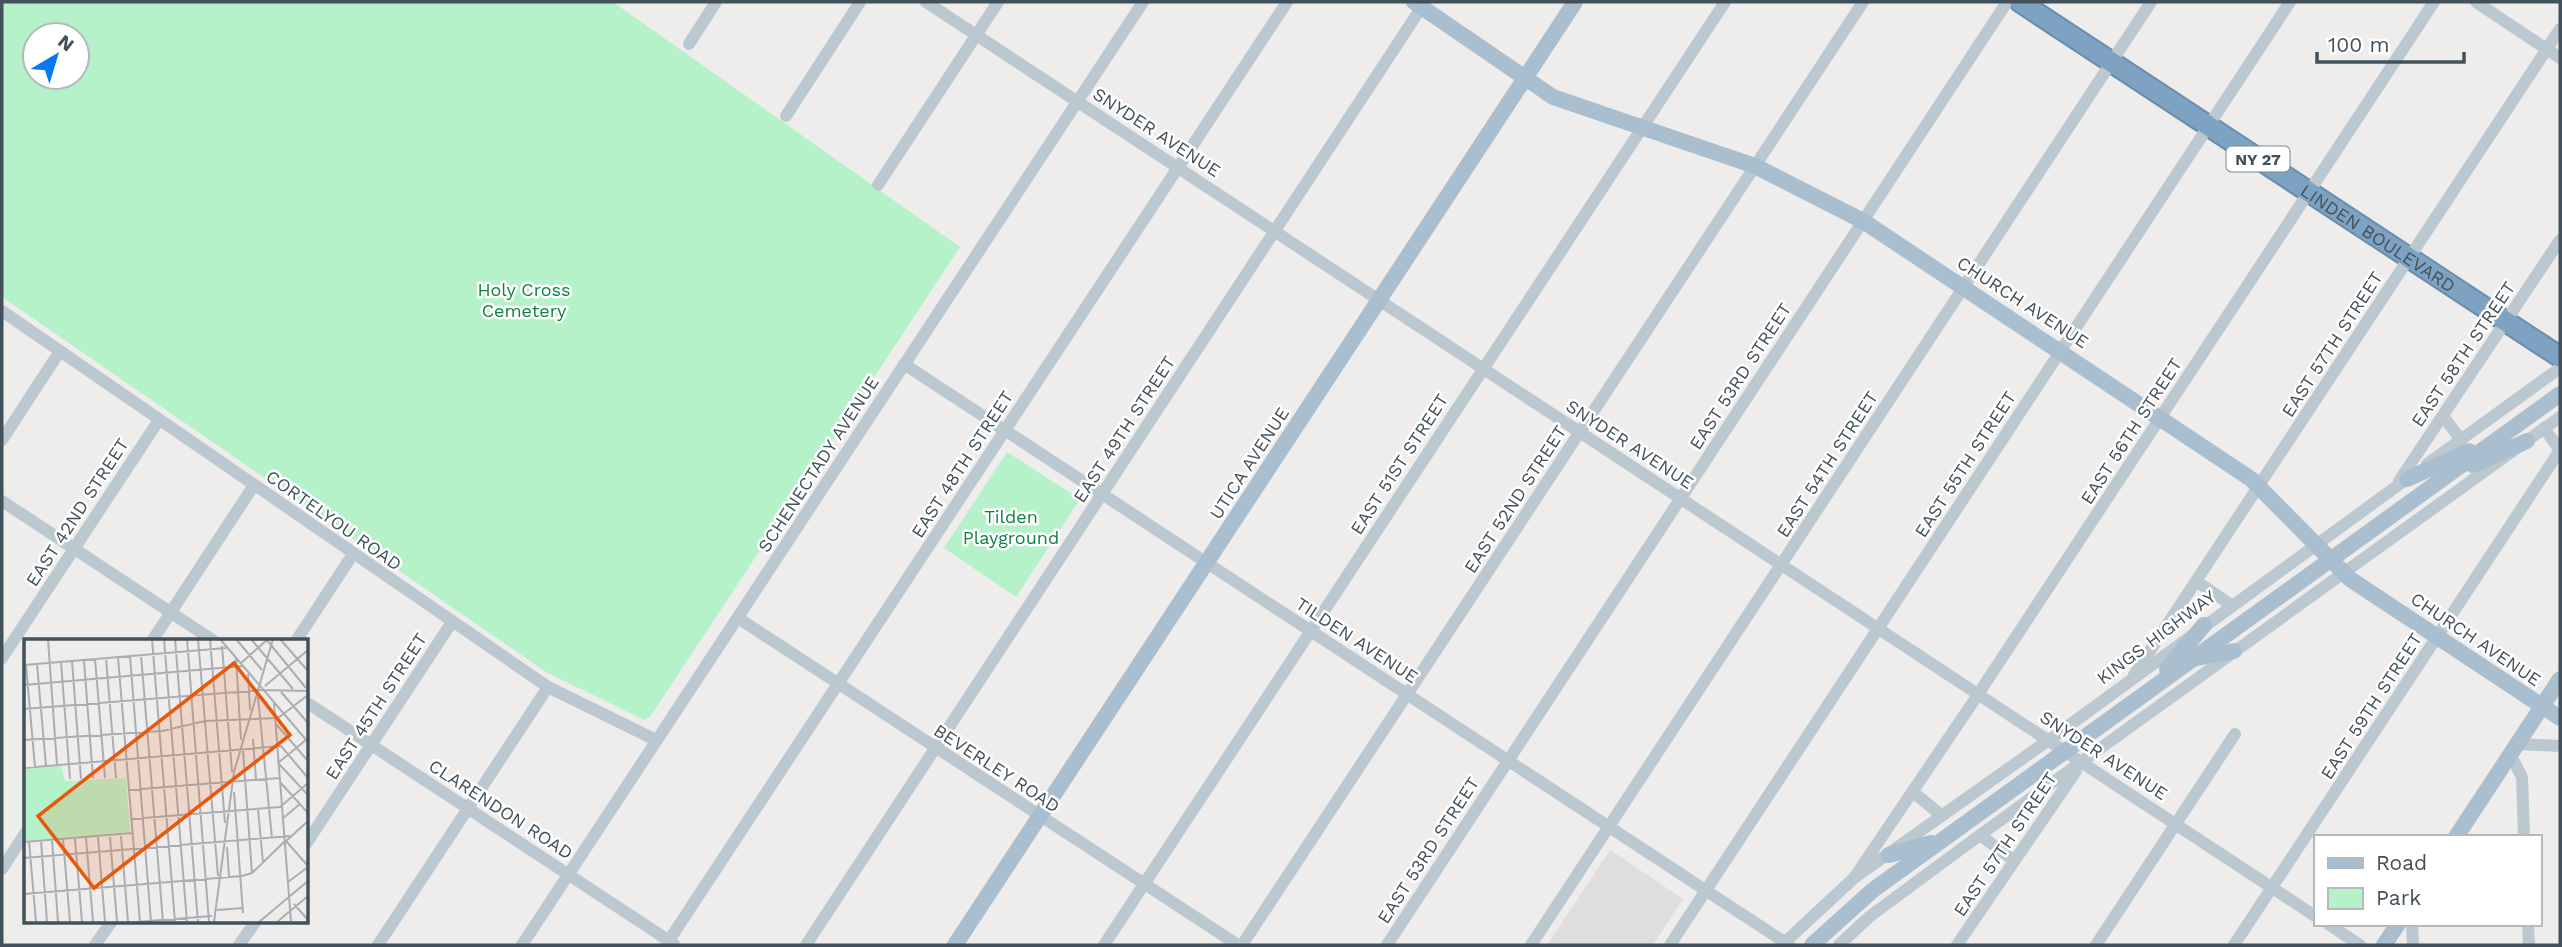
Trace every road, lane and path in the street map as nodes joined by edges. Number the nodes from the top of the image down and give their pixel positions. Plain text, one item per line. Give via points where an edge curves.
1 (716, 2) edge
2 (860, 2) edge
3 (926, 2) edge
4 (998, 2) edge
5 (1143, 2) edge
6 (1287, 2) edge
7 (1575, 2) edge
8 (1725, 2) edge
9 (1863, 2) edge
10 (2007, 2) edge
11 (2020, 2) edge
12 (2151, 2) edge
13 (2290, 2) edge
14 (2434, 2) edge
15 (2476, 2) edge
16 (1420, 3) edge
17 (2560, 29) edge
18 (977, 34) junction
19 (689, 44) dead end
20 (2547, 49) junction
21 (2560, 58) edge
22 (2112, 63) junction
23 (1524, 78) junction
24 (1077, 101) junction
25 (786, 116) dead end
26 (2208, 126) junction
27 (1642, 127) junction
28 (1755, 166) junction
29 (1178, 167) junction
30 (878, 185) dead end
31 (2309, 192) junction
32 (1863, 222) junction
33 (1275, 230) junction
34 (2560, 240) edge
35 (2409, 259) junction
36 (1965, 286) junction
37 (1379, 299) junction
38 (2, 312) edge
39 (2506, 322) junction
40 (2061, 350) junction
41 (60, 351) junction
42 (2560, 357) edge
43 (904, 364) junction
44 (1483, 368) junction
45 (2560, 368) edge
46 (2560, 394) edge
47 (2443, 416) junction
48 (2160, 417) junction
49 (2560, 417) edge
50 (159, 420) junction
51 (2544, 428) junction
52 (1006, 430) junction
53 (1581, 432) junction
54 (2500, 437) junction
55 (2, 440) edge
56 (2461, 440) junction
57 (2527, 441) junction
58 (2560, 450) edge
59 (2438, 481) junction
60 (2400, 484) junction
61 (254, 485) junction
62 (2259, 487) junction
63 (1103, 493) junction
64 (1681, 498) junction
65 (2, 501) edge
66 (2316, 545) junction
67 (74, 549) junction
68 (353, 554) junction
69 (2330, 559) junction
70 (1207, 562) junction
71 (1782, 564) junction
72 (2345, 573) junction
73 (2196, 581) junction
74 (2231, 605) junction
75 (171, 612) junction
76 (738, 618) junction
77 (452, 622) junction
78 (2204, 625) junction
79 (1878, 628) junction
80 (1311, 631) junction
81 (2438, 636) junction
82 (153, 639) edge
83 (211, 639) edge
84 (297, 639) edge
85 (2234, 651) junction
86 (2, 658) edge
87 (2192, 659) junction
88 (2132, 679) junction
89 (2560, 679) edge
90 (838, 684) junction
91 (548, 687) junction
92 (2149, 689) junction
93 (1979, 694) junction
94 (1408, 695) junction
95 (308, 703) edge
96 (2542, 706) junction
97 (2560, 718) edge
98 (2235, 734) dead end
99 (656, 740) junction
100 (2048, 740) junction
101 (372, 745) junction
102 (2560, 747) edge
103 (935, 748) junction
104 (2513, 749) junction
105 (2066, 751) junction
106 (1508, 760) junction
107 (2082, 762) junction
108 (1913, 792) junction
109 (468, 808) junction
110 (1941, 815) junction
111 (1039, 816) junction
112 (2175, 823) junction
113 (1609, 827) junction
114 (24, 835) edge
115 (1980, 835) junction
116 (2457, 835) edge
117 (2524, 835) edge
118 (308, 841) edge
119 (1941, 841) junction
120 (1889, 855) junction
121 (2013, 860) junction
122 (2, 869) edge
123 (569, 875) junction
124 (1854, 878) junction
125 (1144, 883) junction
126 (2272, 887) junction
127 (1706, 890) junction
128 (2314, 915) edge
129 (111, 922) edge
130 (255, 922) edge
131 (2331, 926) edge
132 (2397, 926) edge
133 (2412, 926) edge
134 (2528, 926) edge
135 (671, 944) edge
136 (1786, 944) edge
137 (95, 945) edge
138 (239, 945) edge
139 (378, 945) edge
140 (522, 945) edge
141 (806, 945) edge
142 (954, 945) edge
143 (1104, 945) edge
144 (1240, 945) edge
145 (1387, 945) edge
146 (1531, 945) edge
147 (1670, 945) edge
148 (1812, 945) edge
149 (1839, 945) edge
150 (1957, 945) edge
151 (2096, 945) edge
152 (2234, 945) edge
153 (2360, 945) edge
154 (2384, 945) edge
155 (2413, 945) edge
156 (2529, 945) edge

1 - 19 street
2 - 25 street
3 - 18 street, SNYDER AVENUE
4 - 18 street
5 - 24 street, SCHENECTADY AVENUE
6 - 29 street, EAST 48TH STREET
7 - 23 main road, UTICA AVENUE
8 - 27 street, EAST 51ST STREET
9 - 28 street, EAST 52ND STREET
10 - 32 street, EAST 53RD STREET
11 - 22 highway, LINDEN BOULEVARD / NY 27
12 - 22 street, EAST 54TH STREET
13 - 26 street, EAST 55TH STREET
14 - 31 street, EAST 56TH STREET
15 - 20 street
16 - 23 main road, CHURCH AVENUE
16 - 33 street, EAST 49TH STREET
17 - 20 street, EAST 57TH STREET
18 - 24 street, SNYDER AVENUE
18 - 30 street
20 - 21 street
20 - 35 street, EAST 57TH STREET
22 - 26 highway, LINDEN BOULEVARD / NY 27
22 - 36 street, EAST 54TH STREET
23 - 27 main road, CHURCH AVENUE via 1553,97
23 - 37 main road, UTICA AVENUE
24 - 29 street, SNYDER AVENUE
24 - 43 street, SCHENECTADY AVENUE
26 - 31 highway, LINDEN BOULEVARD / NY 27
26 - 40 street, EAST 55TH STREET
27 - 28 main road, CHURCH AVENUE
27 - 44 street, EAST 51ST STREET
28 - 32 main road, CHURCH AVENUE
28 - 53 street, EAST 52ND STREET
29 - 33 street, SNYDER AVENUE
29 - 52 street, EAST 48TH STREET
31 - 35 highway, LINDEN BOULEVARD / NY 27
31 - 48 street, EAST 56TH STREET
32 - 36 main road, CHURCH AVENUE
32 - 64 street, EAST 53RD STREET
33 - 37 street, SNYDER AVENUE
33 - 63 street, EAST 49TH STREET
34 - 39 street, EAST 58TH STREET
35 - 39 highway, LINDEN BOULEVARD / NY 27
35 - 62 street, EAST 57TH STREET
36 - 40 main road, CHURCH AVENUE
36 - 71 street, EAST 54TH STREET
37 - 44 street, SNYDER AVENUE
37 - 70 main road, UTICA AVENUE
38 - 41 street, CORTELYOU ROAD
39 - 42 highway, LINDEN BOULEVARD / NY 27
39 - 47 street, EAST 58TH STREET
40 - 48 main road, CHURCH AVENUE
40 - 79 street, EAST 55TH STREET
41 - 50 street, CORTELYOU ROAD
41 - 55 street
43 - 52 street, TILDEN AVENUE
43 - 76 street, SCHENECTADY AVENUE
44 - 53 street, SNYDER AVENUE
44 - 80 street, EAST 51ST STREET
45 - 56 street, KINGS HIGHWAY
46 - 54 main road
47 - 56 street
47 - 60 street, EAST 58TH STREET
48 - 62 main road, CHURCH AVENUE
48 - 93 street, EAST 56TH STREET
49 - 51 street
50 - 61 street, CORTELYOU ROAD
50 - 67 street, EAST 42ND STREET
51 - 57 street
51 - 58 street, EAST 59TH STREET
52 - 63 street, TILDEN AVENUE
52 - 90 street, EAST 48TH STREET
53 - 64 street, SNYDER AVENUE
53 - 94 street, EAST 52ND STREET
54 - 59 main road
54 - 60 main road
56 - 60 street, KINGS HIGHWAY
57 - 59 main road
57 - 72 street
58 - 81 street, EAST 59TH STREET
59 - 69 main road
60 - 66 street, KINGS HIGHWAY
61 - 68 street, CORTELYOU ROAD
61 - 75 street
62 - 66 main road, CHURCH AVENUE
62 - 73 street, EAST 57TH STREET
63 - 70 street, TILDEN AVENUE
63 - 103 street, EAST 49TH STREET
64 - 71 street, SNYDER AVENUE
64 - 106 street, EAST 53RD STREET
65 - 67 street
66 - 69 main road, CHURCH AVENUE
66 - 74 street, KINGS HIGHWAY
67 - 75 street
67 - 86 street, EAST 42ND STREET
68 - 77 street, CORTELYOU ROAD
68 - 84 street
69 - 72 main road, CHURCH AVENUE
69 - 87 main road
70 - 80 street, TILDEN AVENUE
70 - 111 main road, UTICA AVENUE
71 - 79 street, SNYDER AVENUE
71 - 113 street, EAST 54TH STREET
72 - 81 main road, CHURCH AVENUE
72 - 85 street
73 - 74 street
73 - 88 street, EAST 57TH STREET
74 - 78 street, KINGS HIGHWAY
75 - 82 street
75 - 83 street
76 - 90 street, BEVERLEY ROAD
76 - 99 street, SCHENECTADY AVENUE
77 - 91 street, CORTELYOU ROAD
77 - 101 street, EAST 45TH STREET
78 - 88 street, KINGS HIGHWAY
78 - 92 main road
79 - 93 street, SNYDER AVENUE
79 - 127 street, EAST 55TH STREET
80 - 94 street, TILDEN AVENUE
80 - 125 street, EAST 51ST STREET
81 - 96 main road, CHURCH AVENUE
81 - 126 street, EAST 59TH STREET
85 - 87 main road
85 - 107 street
87 - 92 main road
88 - 100 street, KINGS HIGHWAY
89 - 96 main road
90 - 103 street, BEVERLEY ROAD
90 - 135 street, EAST 48TH STREET
91 - 99 street, CORTELYOU ROAD
91 - 109 street
92 - 105 main road
93 - 100 street, SNYDER AVENUE
93 - 108 street, EAST 56TH STREET
94 - 106 street, TILDEN AVENUE
94 - 144 street, EAST 52ND STREET
95 - 101 street, CLARENDON ROAD
96 - 97 main road, CHURCH AVENUE
96 - 104 main road
98 - 112 street
99 - 123 street, SCHENECTADY AVENUE
100 - 105 street, SNYDER AVENUE
100 - 110 street, KINGS HIGHWAY
101 - 109 street, CLARENDON ROAD
101 - 118 street, EAST 45TH STREET
102 - 104 street
103 - 111 street, BEVERLEY ROAD
103 - 141 street, EAST 49TH STREET
104 - 116 main road
104 - 117 street via 2522,777
105 - 107 street, SNYDER AVENUE
105 - 119 main road
106 - 113 street, TILDEN AVENUE
106 - 145 street, EAST 53RD STREET
107 - 112 street, SNYDER AVENUE
107 - 115 street
107 - 121 street, EAST 57TH STREET
108 - 110 street
108 - 124 street, EAST 56TH STREET
109 - 123 street, CLARENDON ROAD
109 - 139 street
110 - 120 street, KINGS HIGHWAY
111 - 125 street, BEVERLEY ROAD
111 - 142 main road, UTICA AVENUE
112 - 126 street, SNYDER AVENUE
112 - 151 street
113 - 127 street, TILDEN AVENUE
113 - 146 street, EAST 54TH STREET
114 - 122 street
115 - 121 street
115 - 149 street via 1869,917
119 - 120 main road
119 - 148 main road via 1873,890
120 - 124 street, KINGS HIGHWAY
121 - 150 street, EAST 57TH STREET
123 - 135 street, CLARENDON ROAD
123 - 140 street, SCHENECTADY AVENUE
124 - 136 street, KINGS HIGHWAY
125 - 143 street, EAST 51ST STREET
125 - 144 street, BEVERLEY ROAD
126 - 128 street, SNYDER AVENUE
126 - 152 street, EAST 59TH STREET
127 - 136 street, TILDEN AVENUE
127 - 147 street, EAST 55TH STREET
129 - 137 street
130 - 138 street
131 - 153 street
132 - 154 main road
133 - 155 street
134 - 156 street

